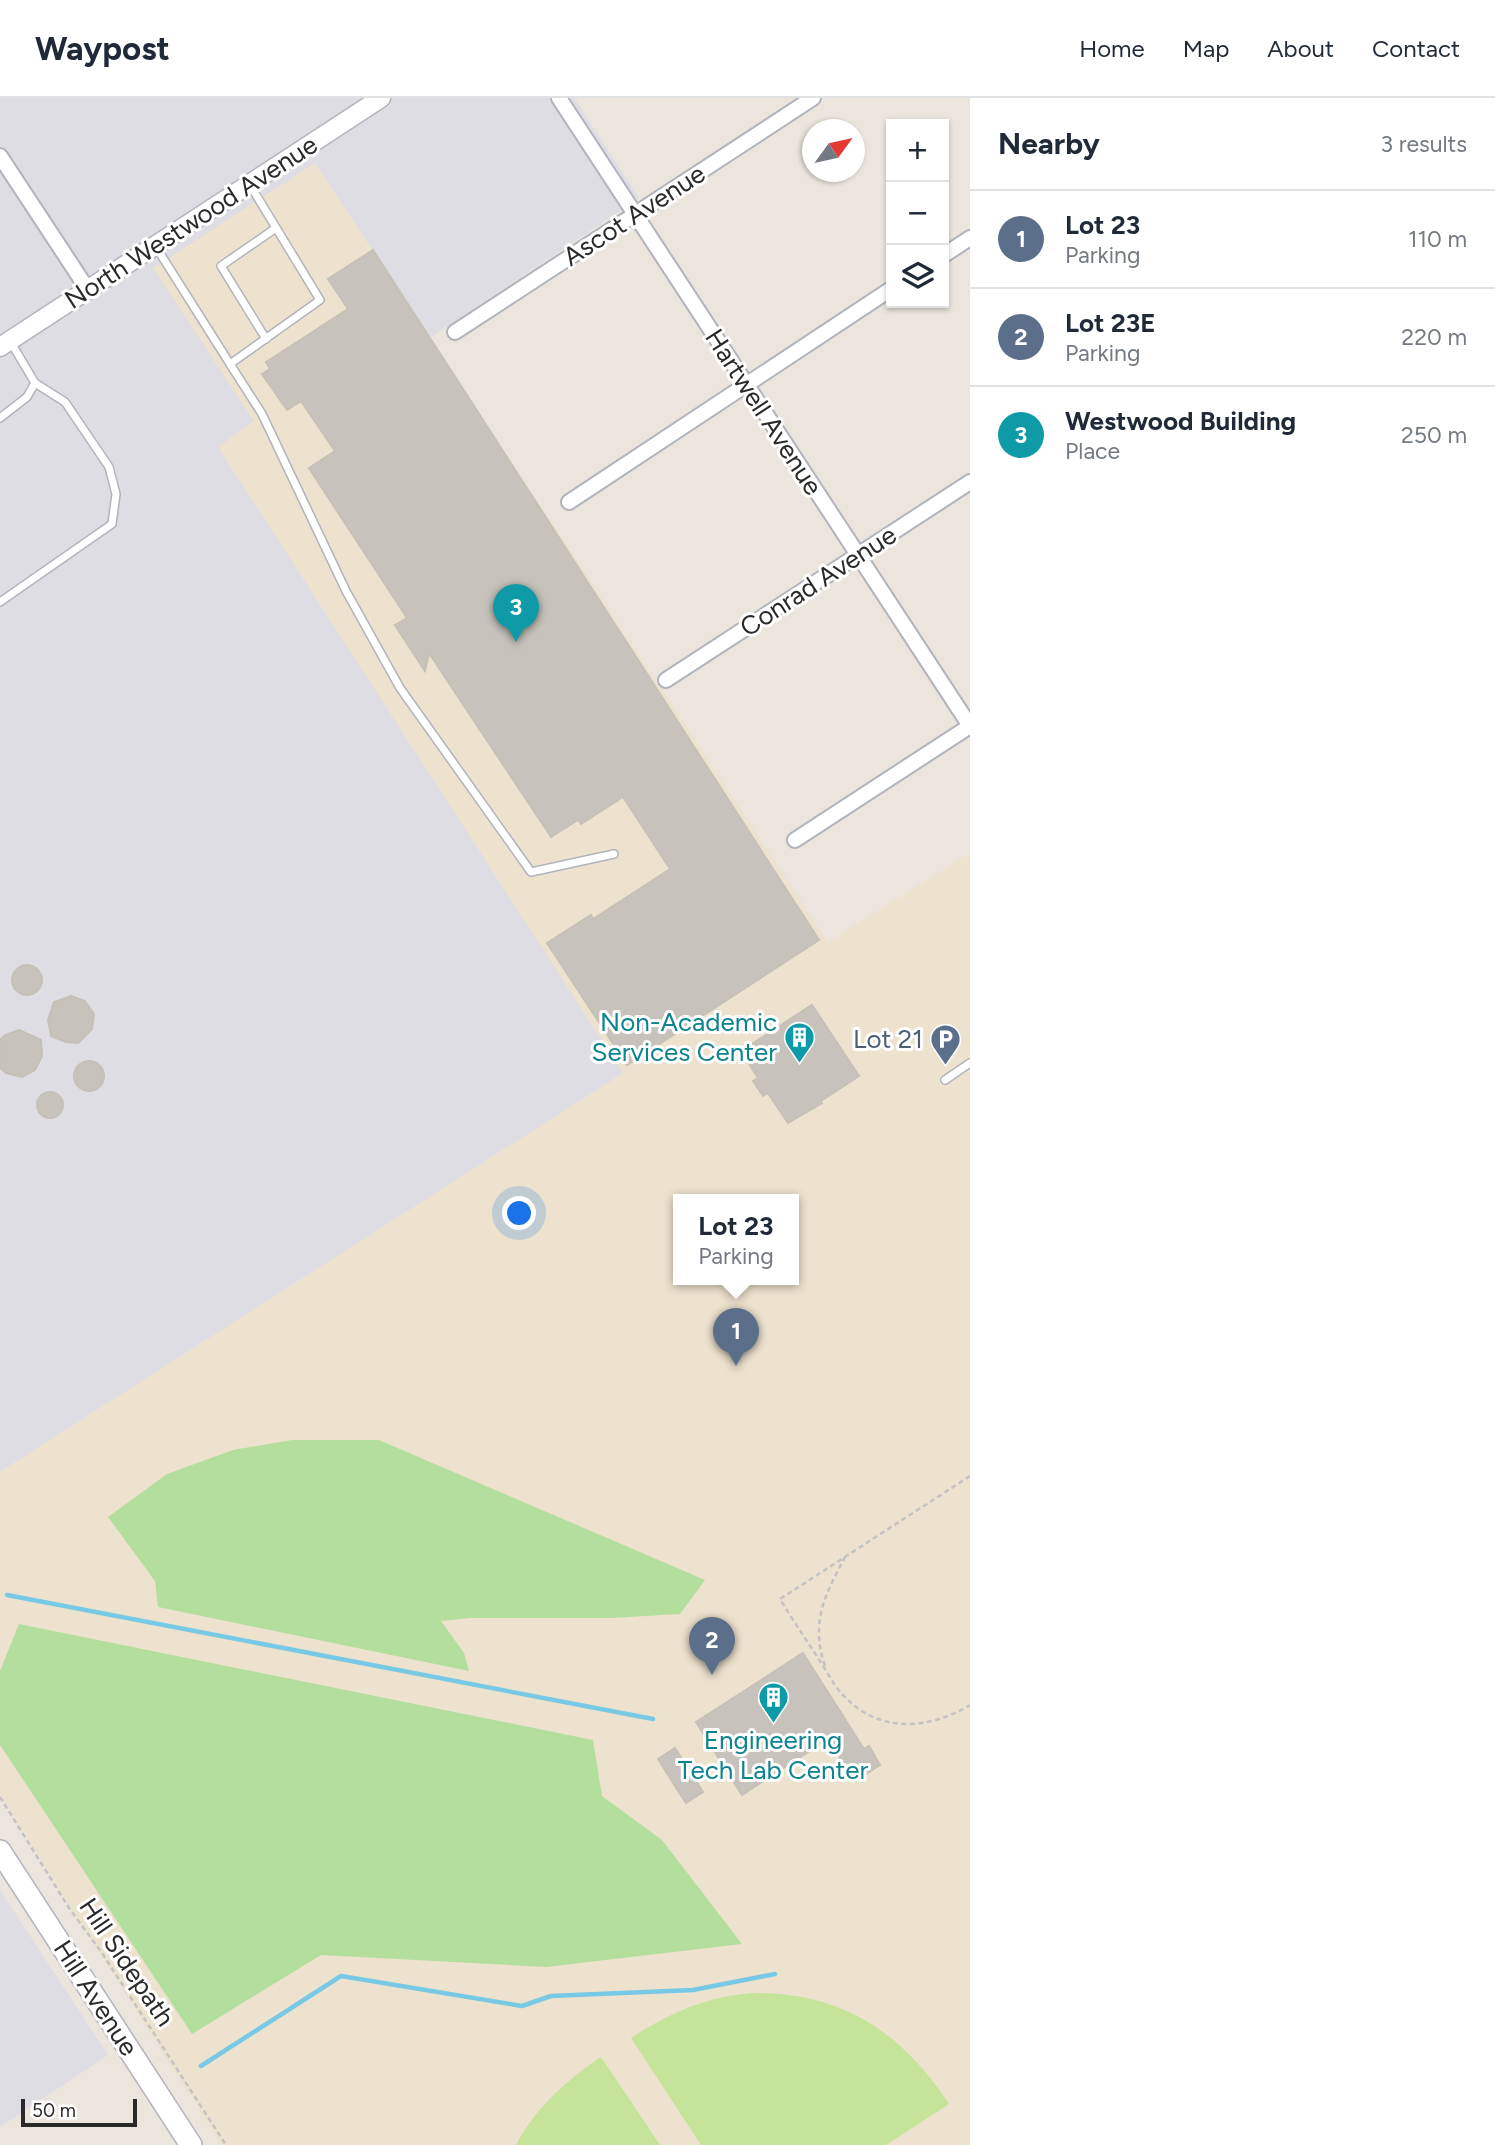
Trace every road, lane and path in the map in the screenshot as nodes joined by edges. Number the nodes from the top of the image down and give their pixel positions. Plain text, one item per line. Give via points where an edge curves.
1 (381, 98) edge
2 (559, 98) edge
3 (813, 98) edge
4 (0, 156) edge
5 (250, 184) junction
6 (635, 215) junction
7 (276, 228) junction
8 (970, 238) edge
9 (155, 246) junction
10 (949, 252) edge
11 (88, 290) junction
12 (886, 292) edge
13 (455, 332) dead end
14 (266, 339) junction
15 (5, 344) edge
16 (230, 364) junction
17 (35, 383) junction
18 (745, 384) junction
19 (0, 418) edge
20 (970, 482) edge
21 (569, 502) dead end
22 (858, 555) junction
23 (0, 602) edge
24 (666, 680) dead end
25 (970, 726) edge
26 (795, 840) dead end
27 (614, 854) dead end
28 (970, 1063) edge
29 (945, 1080) dead end
30 (970, 1476) edge
31 (845, 1556) junction
32 (829, 1676) junction
33 (970, 1706) edge
34 (0, 1797) edge
35 (0, 1851) edge
36 (191, 2145) edge
37 (226, 2145) edge

1 - 5 street, North Westwood Avenue
2 - 6 street, Hartwell Avenue
3 - 6 street, Ascot Avenue
4 - 11 street
5 - 7 lane
5 - 9 street, North Westwood Avenue
6 - 13 street, Ascot Avenue
6 - 18 street, Hartwell Avenue
7 - 14 lane via 320,300
7 - 14 lane via 221,266
8 - 10 street
9 - 11 street, North Westwood Avenue
9 - 16 lane
11 - 15 street, North Westwood Avenue
12 - 18 street
14 - 16 lane
15 - 17 lane
16 - 27 lane via 262,414 346,591 400,688 531,872
17 - 19 lane via 27,397
17 - 23 lane via 65,402 109,467 116,494 112,524
18 - 21 street
18 - 22 street, Hartwell Avenue
20 - 22 street, Conrad Avenue
22 - 24 street, Conrad Avenue
22 - 25 street, Hartwell Avenue
25 - 26 street
28 - 29 lane
30 - 31 path
31 - 32 path via 824,1596 820,1617 819,1645
31 - 32 path via 779,1599
32 - 33 path via 853,1704 873,1717 897,1724 935,1722
34 - 37 path, Hill Sidepath
35 - 36 main road, Hill Avenue

